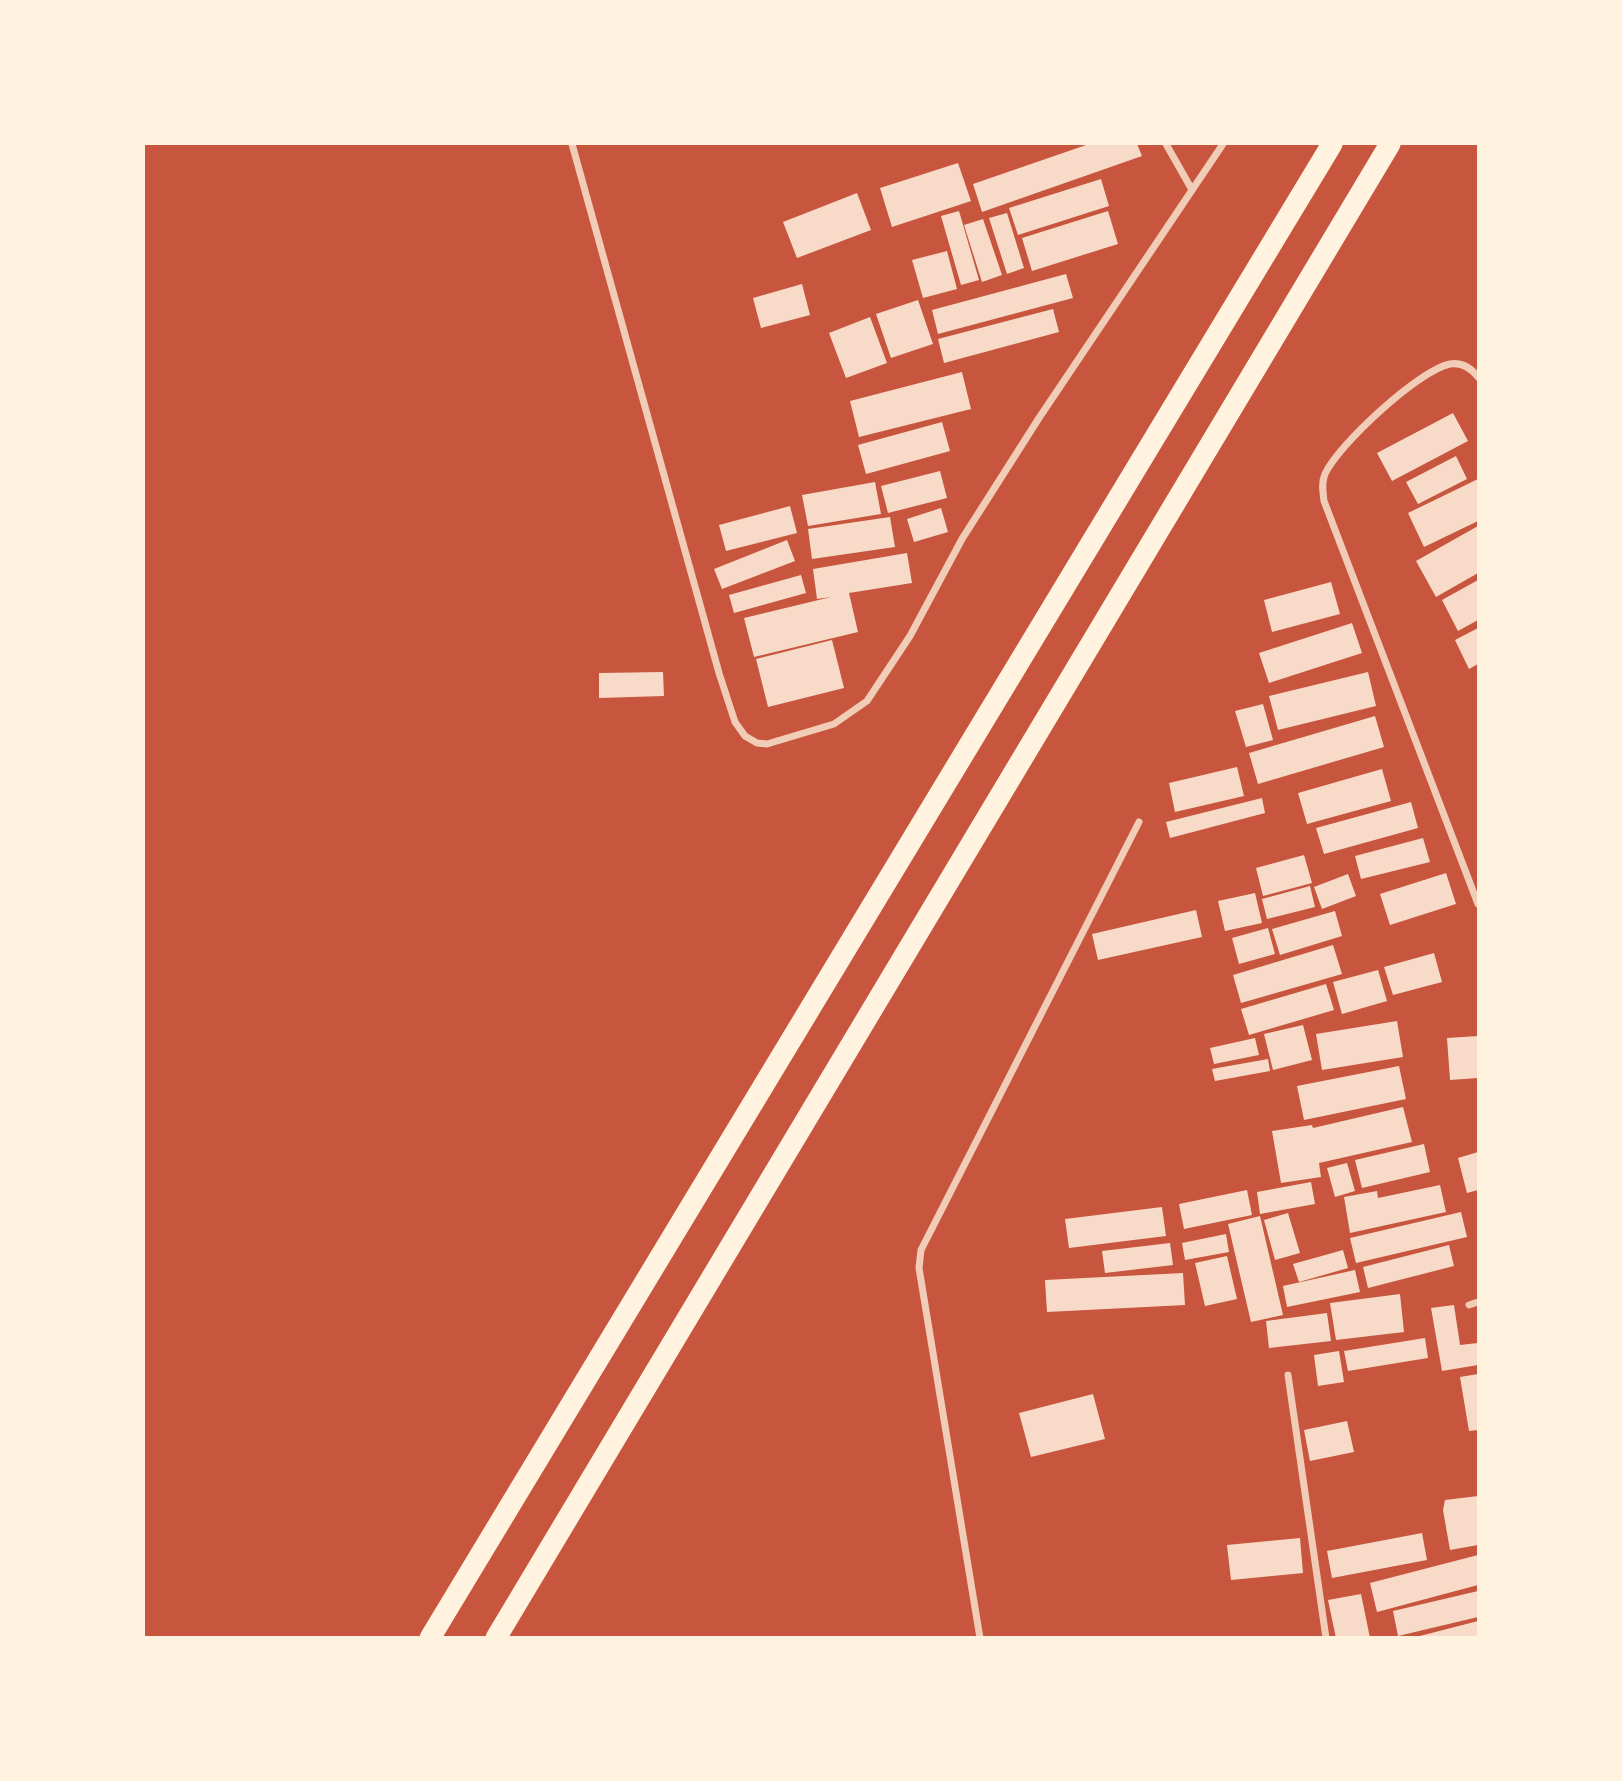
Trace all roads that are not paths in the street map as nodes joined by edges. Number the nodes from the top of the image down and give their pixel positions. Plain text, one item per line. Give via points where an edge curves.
1 (572, 144) edge
2 (1166, 144) edge
3 (1223, 144) edge
4 (1332, 144) edge
5 (1390, 144) edge
6 (1191, 188) junction
7 (1479, 377) edge
8 (1139, 822) dead end
9 (1479, 904) edge
10 (1479, 1302) edge
11 (1469, 1304) dead end
12 (1288, 1375) dead end
13 (430, 1637) edge
14 (496, 1637) edge
15 (980, 1637) edge
16 (1326, 1637) edge

1 - 6 street via 735,722 750,740 767,744 843,720 867,701 910,636 962,539
2 - 6 street
3 - 6 street
4 - 13 highway
5 - 14 highway
7 - 9 street via 1467,366 1451,364 1393,400 1333,459 1322,489
8 - 15 street via 921,1250 919,1268
10 - 11 street
12 - 16 street

